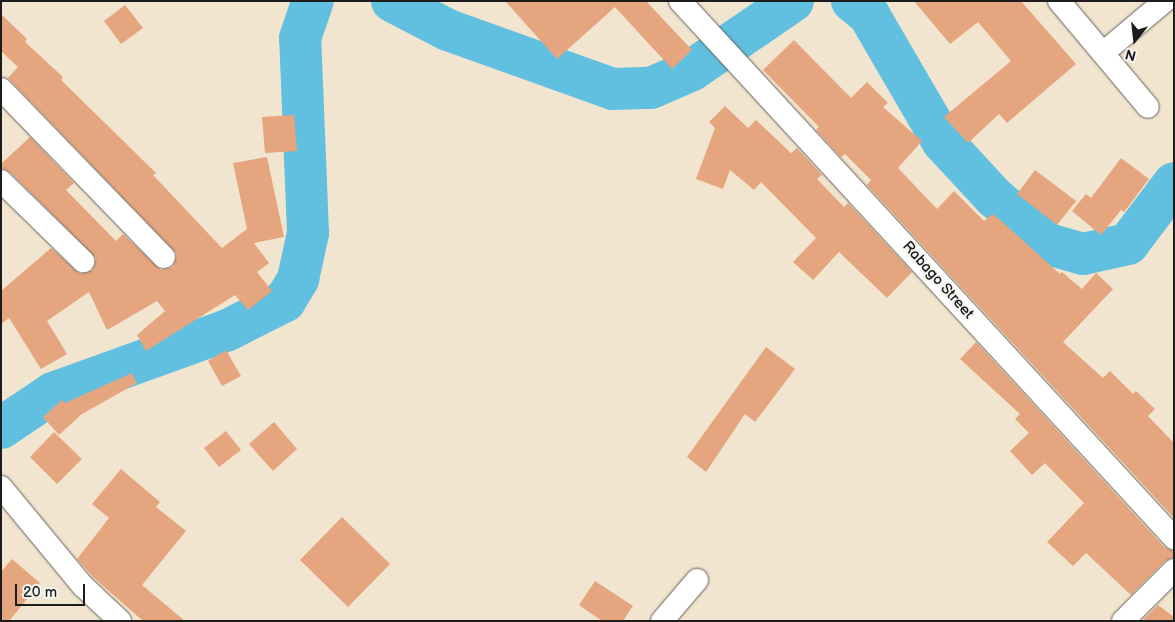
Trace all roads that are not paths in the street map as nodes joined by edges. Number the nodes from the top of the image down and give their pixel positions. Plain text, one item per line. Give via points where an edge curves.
1 (680, 1) edge
2 (1059, 1) edge
3 (1165, 1) edge
4 (1103, 53) junction
5 (1, 89) edge
6 (1148, 107) dead end
7 (1, 181) edge
8 (164, 257) dead end
9 (83, 261) dead end
10 (2, 489) edge
11 (1174, 538) edge
12 (1174, 570) edge
13 (697, 580) dead end
14 (120, 621) edge
15 (662, 621) edge
16 (1123, 621) edge

1 - 11 street, Rabago Street
2 - 4 street
3 - 4 street
4 - 6 street
5 - 8 street
7 - 9 street
10 - 14 street via 83,586
12 - 16 street
13 - 15 street

